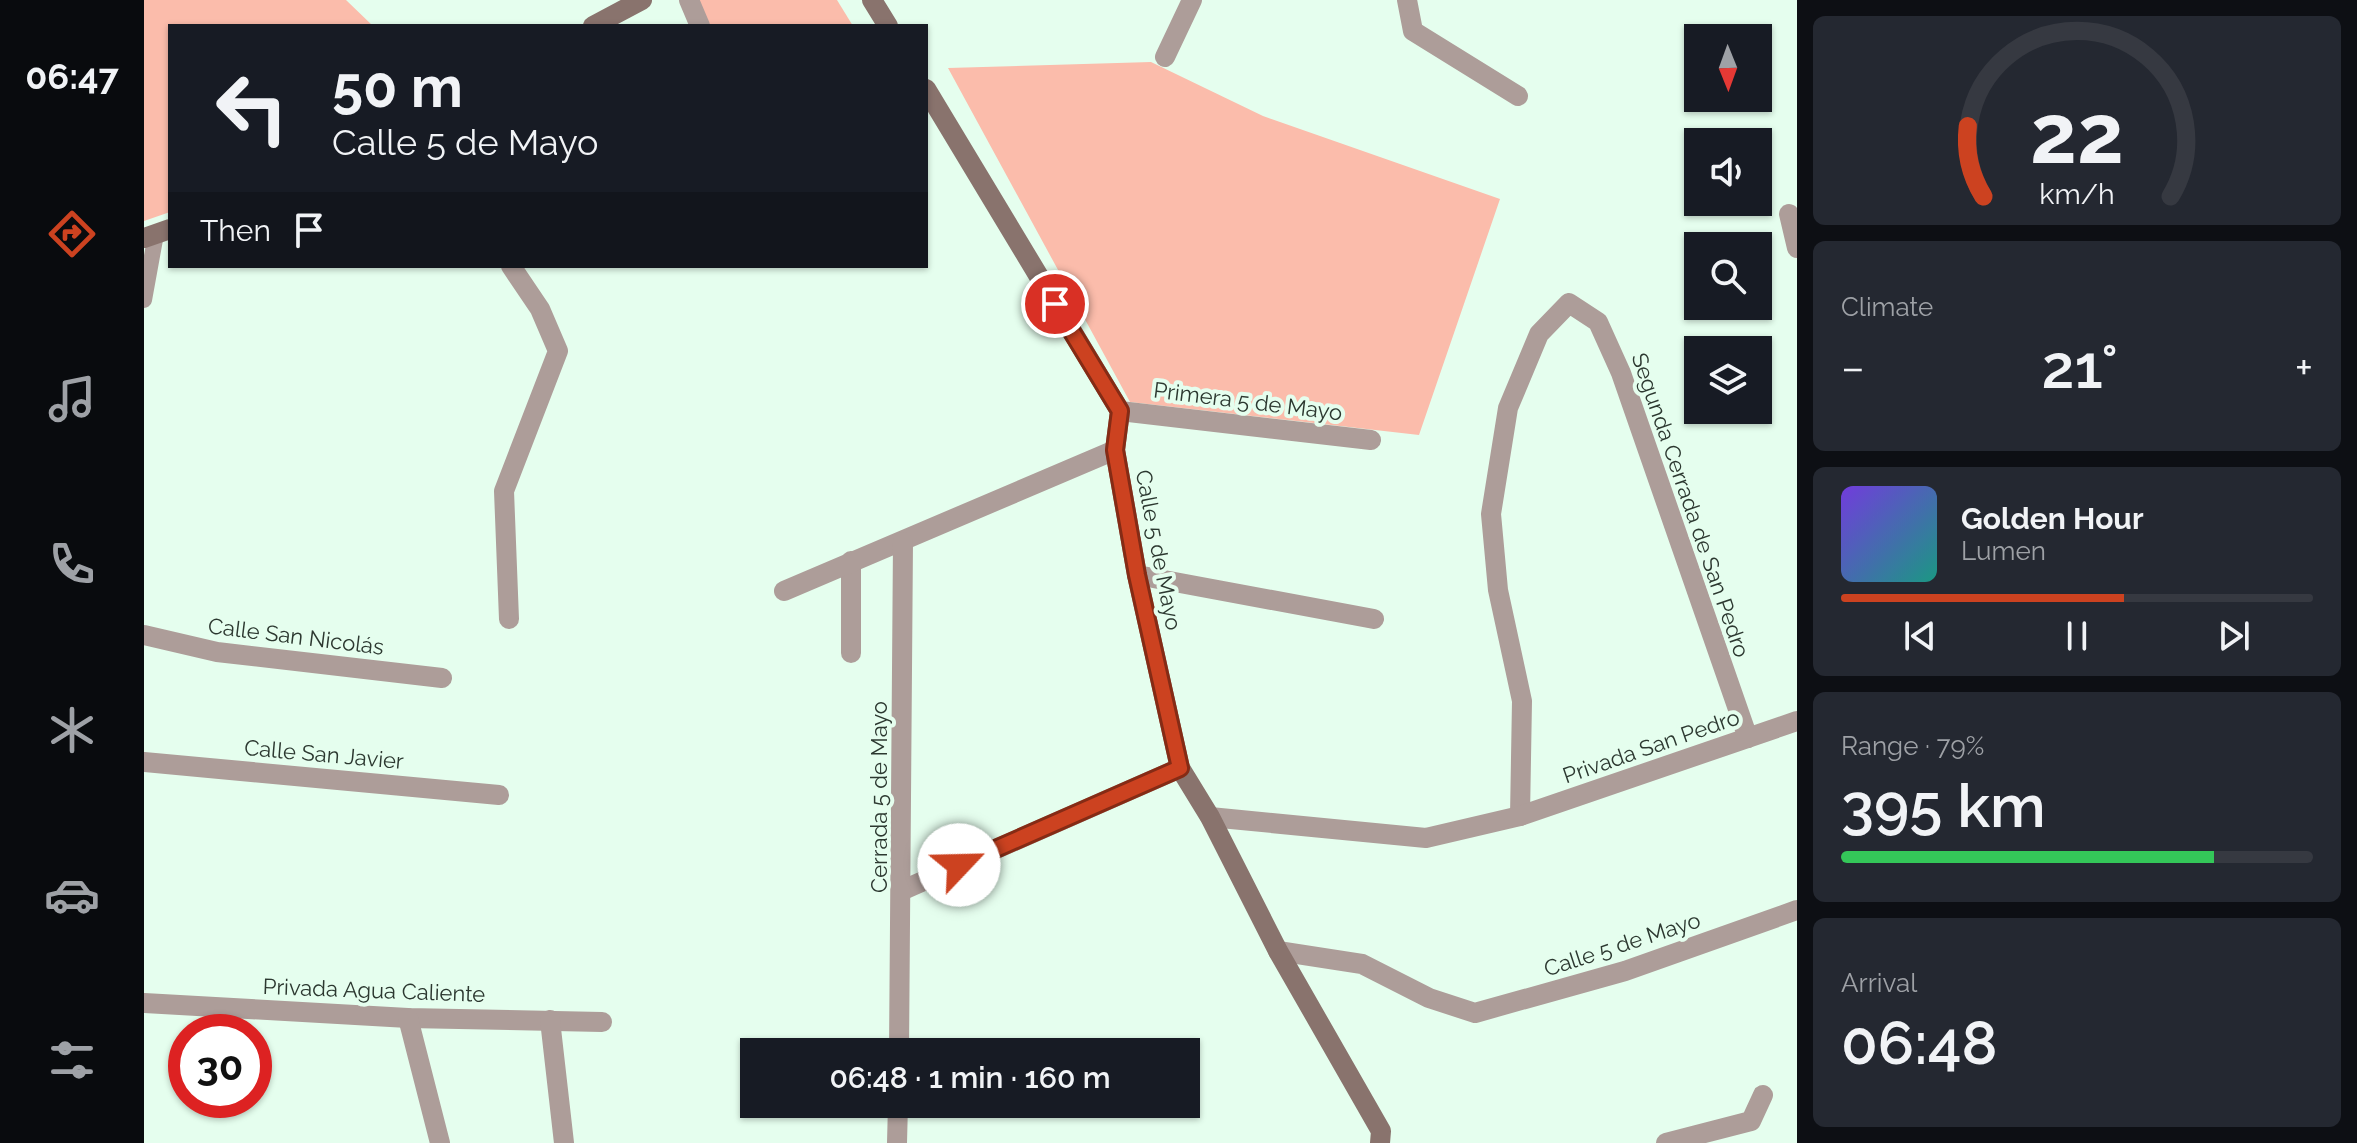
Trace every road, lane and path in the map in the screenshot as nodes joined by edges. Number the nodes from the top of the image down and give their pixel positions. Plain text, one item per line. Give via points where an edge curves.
1 (642, 0) edge
2 (689, 0) edge
3 (872, 0) edge
4 (1192, 0) edge
5 (1407, 0) edge
6 (597, 24) edge
7 (699, 24) edge
8 (887, 24) edge
9 (1165, 57) dead end
10 (928, 92) edge
11 (1518, 96) dead end
12 (1789, 214) dead end
13 (157, 234) edge
14 (1797, 248) edge
15 (512, 268) edge
16 (144, 300) edge
17 (1120, 411) junction
18 (1371, 440) dead end
19 (1115, 450) junction
20 (903, 542) junction
21 (851, 561) junction
22 (1137, 575) junction
23 (784, 591) dead end
24 (509, 619) dead end
25 (1374, 619) dead end
26 (144, 635) edge
27 (851, 653) dead end
28 (442, 678) dead end
29 (1797, 721) edge
30 (1748, 738) junction
31 (144, 762) edge
32 (1180, 768) junction
33 (499, 795) dead end
34 (1520, 816) junction
35 (1210, 817) junction
36 (903, 890) junction
37 (1797, 910) edge
38 (1278, 951) junction
39 (144, 1003) edge
40 (408, 1018) junction
41 (550, 1020) junction
42 (602, 1022) dead end
43 (899, 1038) edge
44 (1763, 1095) dead end
45 (898, 1118) edge
46 (440, 1143) edge
47 (564, 1143) edge
48 (897, 1143) edge
49 (1380, 1143) edge
50 (1666, 1143) edge

1 - 6 street
2 - 7 street
3 - 8 street
4 - 9 street
5 - 11 street via 1413,31
10 - 17 street
12 - 14 street
13 - 16 lane
15 - 24 street via 540,309 558,351 504,491
17 - 18 street, Primera 5 de Mayo
17 - 19 street, Calle 5 de Mayo
19 - 20 street
19 - 22 street, Calle 5 de Mayo
20 - 21 street
20 - 36 street, Cerrada 5 de Mayo
21 - 23 street
21 - 27 street
22 - 25 street
22 - 32 street, Calle 5 de Mayo
26 - 28 street, Calle San Nicolás via 217,652
29 - 30 street, Privada San Pedro
30 - 34 street, Privada San Pedro
30 - 34 street, Segunda Cerrada de San Pedro via 1621,373 1598,322 1569,303 1539,334 1508,408 1491,514 1498,590 1522,701
31 - 33 street, Calle San Javier
32 - 35 street, Calle 5 de Mayo
32 - 36 street
34 - 35 street, Privada San Pedro via 1426,838
35 - 38 street, Calle 5 de Mayo
36 - 43 street, Cerrada 5 de Mayo
37 - 38 street, Calle 5 de Mayo via 1625,971 1475,1013 1429,998 1362,964
38 - 49 street, Calle 5 de Mayo via 1381,1131
39 - 40 street, Privada Agua Caliente
40 - 41 street, Privada Agua Caliente
40 - 46 street
41 - 42 street, Privada Agua Caliente
41 - 47 street
44 - 50 street via 1751,1121
45 - 48 street

